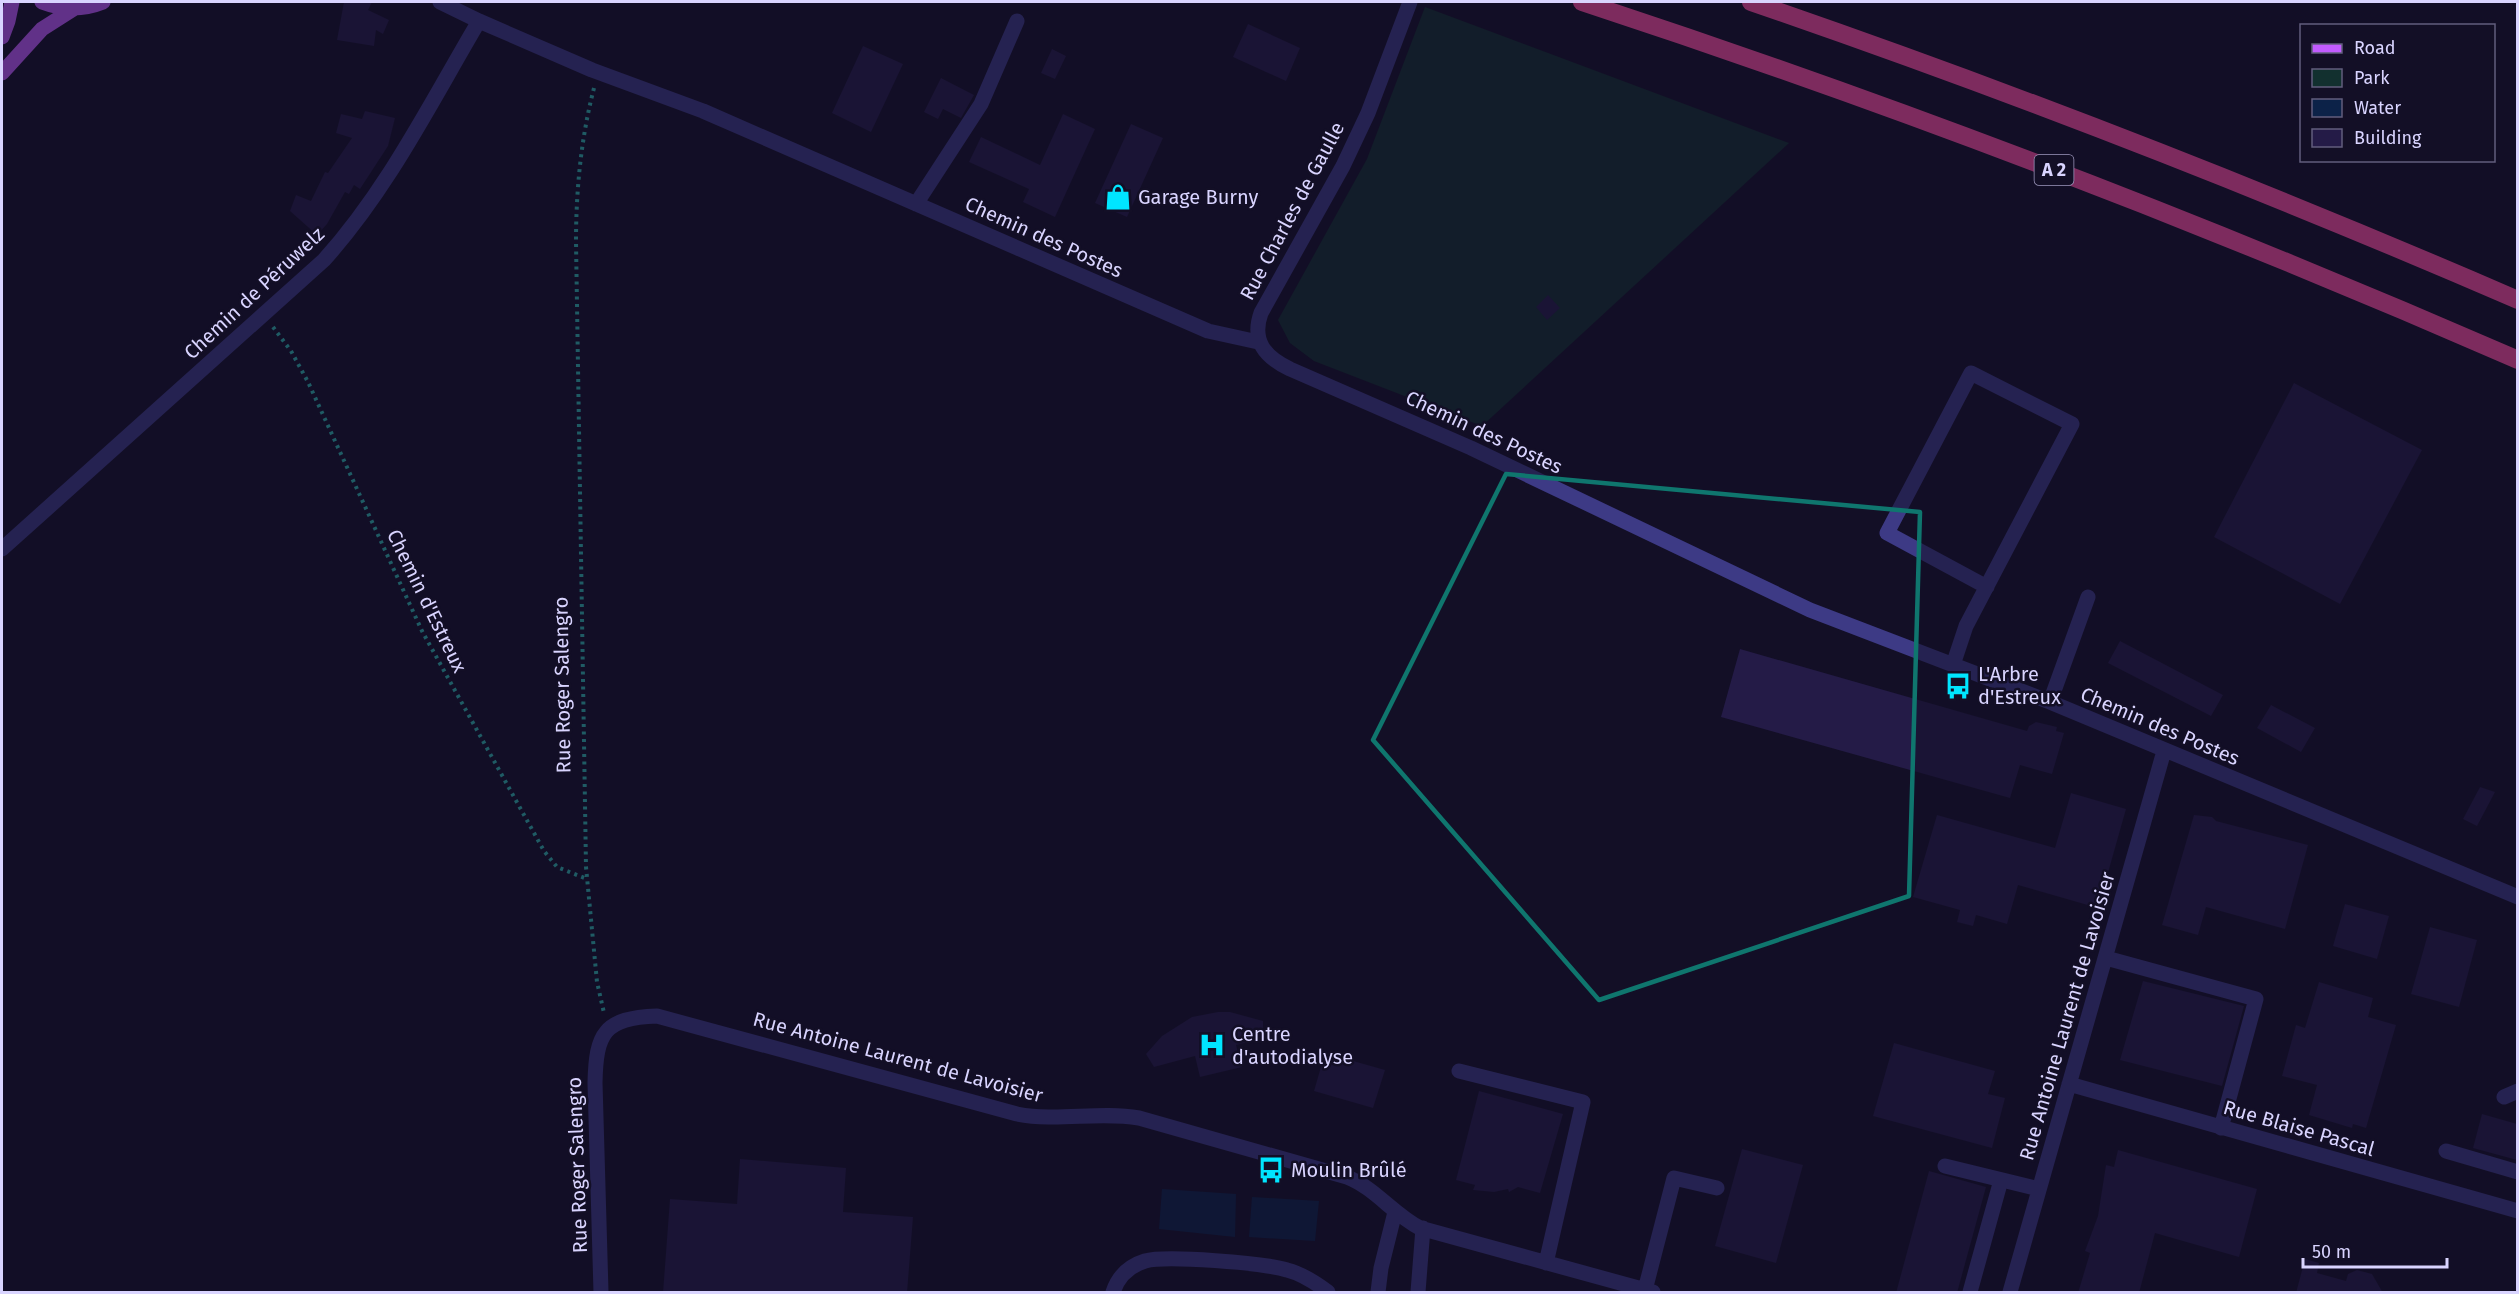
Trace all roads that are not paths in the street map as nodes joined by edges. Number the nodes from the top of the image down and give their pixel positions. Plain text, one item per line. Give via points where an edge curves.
1 (12, 2) edge
2 (42, 2) edge
3 (103, 2) edge
4 (440, 2) edge
5 (1582, 2) edge
6 (1751, 2) edge
7 (1409, 5) edge
8 (75, 8) junction
9 (479, 21) junction
10 (1017, 21) dead end
11 (2, 37) edge
12 (2, 74) edge
13 (916, 204) junction
14 (2517, 300) edge
15 (1258, 342) junction
16 (2517, 360) edge
17 (2, 549) edge
18 (1987, 587) junction
19 (2088, 597) dead end
20 (1953, 665) junction
21 (2050, 702) junction
22 (2164, 751) junction
23 (2517, 897) edge
24 (2106, 958) junction
25 (608, 1029) joint
26 (1459, 1071) dead end
27 (2069, 1084) junction
28 (2222, 1128) junction
29 (2446, 1151) dead end
30 (1945, 1166) dead end
31 (2517, 1172) edge
32 (2001, 1180) junction
33 (1717, 1188) dead end
34 (2039, 1189) junction
35 (2517, 1211) edge
36 (1395, 1212) junction
37 (1423, 1228) junction
38 (1546, 1263) junction
39 (1649, 1291) edge
40 (601, 1293) edge
41 (1113, 1293) edge
42 (1328, 1293) edge
43 (1378, 1293) edge
44 (1419, 1293) edge
45 (1970, 1293) edge
46 (2010, 1293) edge

1 - 11 main road
2 - 8 main road
3 - 8 main road
4 - 9 street, Chemin des Postes
5 - 16 highway, A 2 via 2022,158 2286,262
6 - 14 highway via 2136,143
7 - 15 street, Rue Charles de Gaulle via 1368,113 1343,166 1262,313
8 - 12 main road via 23,46
9 - 13 street, Chemin des Postes via 597,72 703,111
9 - 17 street, Chemin de Péruwelz via 394,165 333,251
10 - 13 street via 981,104
13 - 15 street, Chemin des Postes via 1208,331
15 - 20 street, Chemin des Postes via 1270,357 1290,369 1479,451 1810,610
18 - 18 street via 2072,424 1971,373 1887,533
18 - 20 street via 1966,626
19 - 21 street
20 - 21 street, Chemin des Postes
21 - 22 street, Chemin des Postes
22 - 23 street, Chemin des Postes
22 - 24 street, Rue Antoine Laurent de Lavoisier
24 - 27 street, Rue Antoine Laurent de Lavoisier
24 - 28 street via 2256,999
25 - 36 street, Rue Antoine Laurent de Lavoisier via 631,1018 657,1016 1017,1114 1139,1118 1347,1177 1368,1188
25 - 40 street, Rue Roger Salengro via 599,1041 595,1071
26 - 38 street via 1583,1102
27 - 28 street, Rue Blaise Pascal
27 - 34 street, Rue Antoine Laurent de Lavoisier
28 - 35 street, Rue Blaise Pascal
29 - 31 street
30 - 32 street
32 - 34 street
32 - 45 street
33 - 39 street via 1674,1178
34 - 46 street, Rue Antoine Laurent de Lavoisier
36 - 37 street, Rue Antoine Laurent de Lavoisier
36 - 43 street
37 - 38 street, Rue Antoine Laurent de Lavoisier
37 - 44 street
38 - 39 street, Rue Antoine Laurent de Lavoisier
41 - 42 street via 1127,1270 1145,1261 1166,1258 1288,1270

